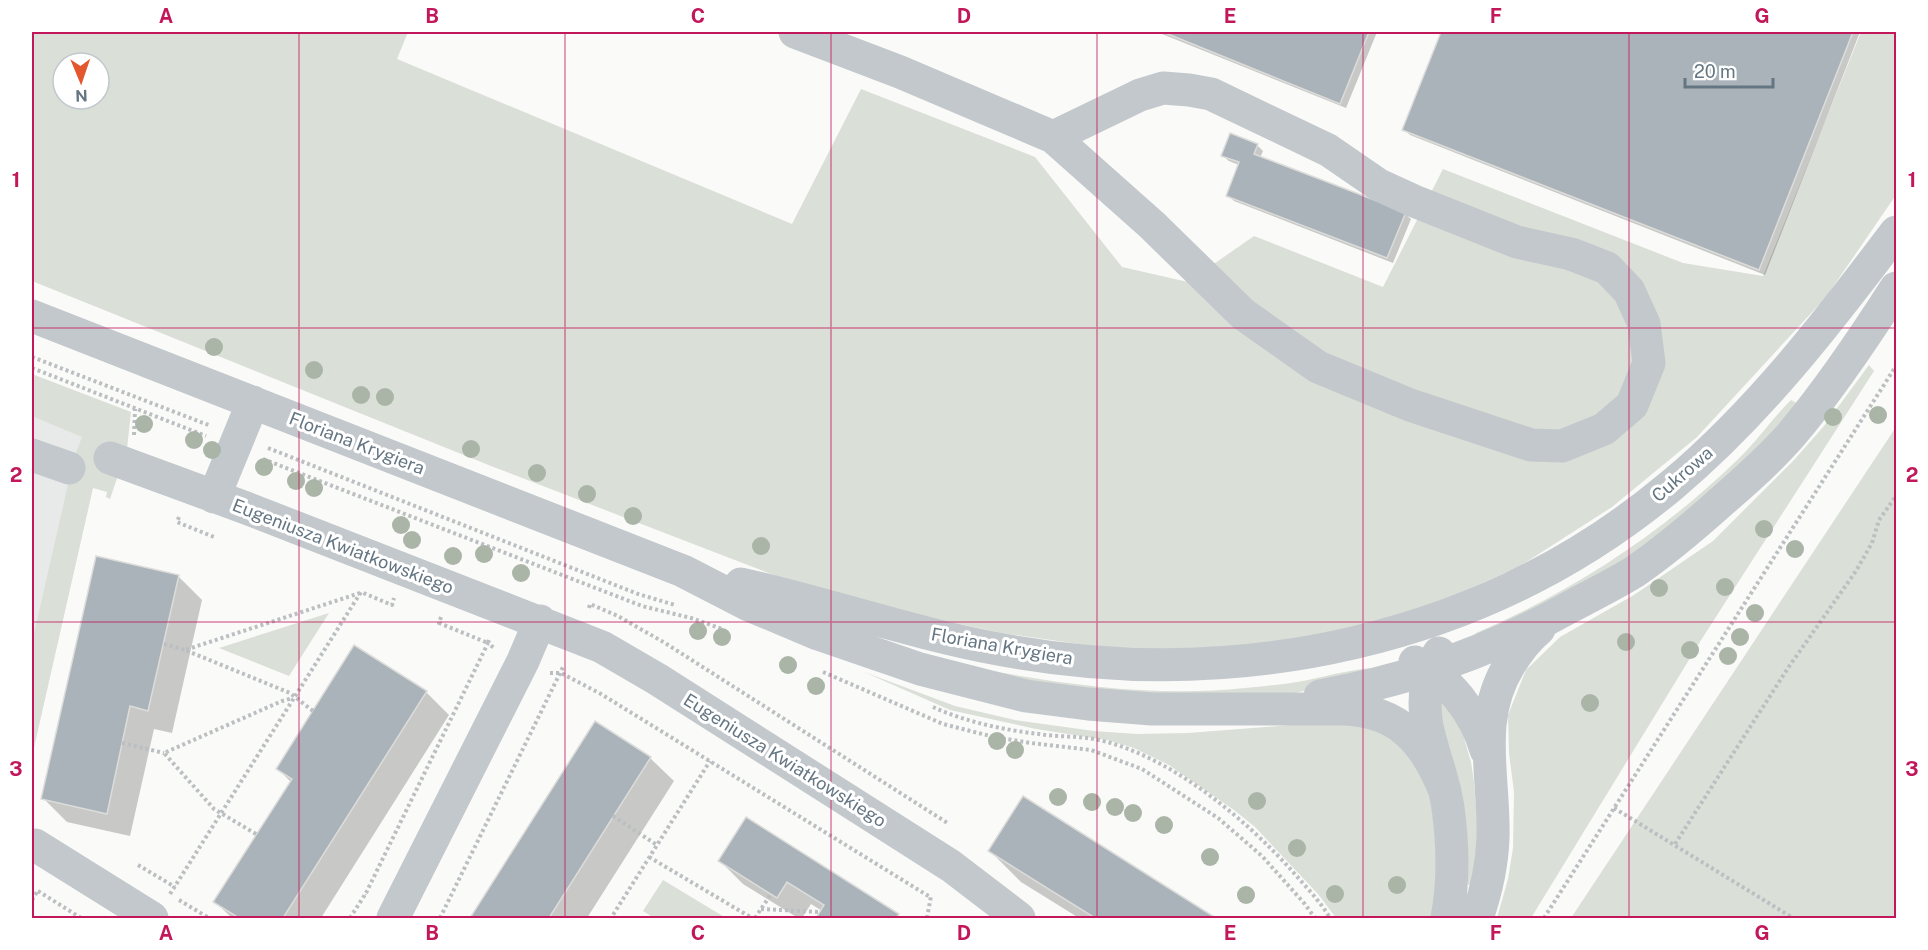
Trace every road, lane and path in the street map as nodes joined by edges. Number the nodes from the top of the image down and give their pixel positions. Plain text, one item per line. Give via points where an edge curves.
1 (795, 32) edge
2 (1053, 138) junction
3 (1896, 232) edge
4 (1896, 288) edge
5 (32, 316) edge
6 (32, 357) edge
7 (1896, 366) edge
8 (32, 368) edge
9 (253, 402) junction
10 (236, 442) junction
11 (110, 458) dead end
12 (33, 464) edge
13 (69, 468) dead end
14 (1896, 496) edge
15 (214, 497) junction
16 (405, 570) junction
17 (683, 571) junction
18 (361, 592) junction
19 (1491, 597) junction
20 (679, 606) dead end
21 (1554, 617) junction
22 (540, 621) junction
23 (725, 630) dead end
24 (164, 644) dead end
25 (185, 650) junction
26 (1327, 650) junction
27 (812, 667) dead end
28 (1429, 670) junction
29 (294, 698) junction
30 (928, 705) dead end
31 (1232, 708) junction
32 (313, 711) dead end
33 (122, 743) dead end
34 (164, 753) junction
35 (1488, 759) junction
36 (710, 761) junction
37 (1445, 791) junction
38 (1614, 808) junction
39 (222, 813) junction
40 (613, 816) dead end
41 (256, 834) dead end
42 (35, 844) dead end
43 (1675, 844) junction
44 (657, 845) junction
45 (649, 857) junction
46 (138, 865) dead end
47 (175, 887) junction
48 (38, 891) dead end
49 (771, 894) dead end
50 (930, 897) dead end
51 (761, 909) junction
52 (820, 912) dead end
53 (81, 918) edge
54 (152, 918) edge
55 (208, 918) edge
56 (393, 918) edge
57 (440, 918) edge
58 (602, 918) edge
59 (612, 918) edge
60 (754, 918) edge
61 (1019, 918) edge
62 (1315, 918) edge
63 (1330, 918) edge
64 (1447, 918) edge
65 (1477, 918) edge
66 (1544, 918) edge
67 (1793, 918) edge

1 - 2 street
2 - 2 street via 1152,225 1244,314 1317,367 1410,405 1531,445 1562,446 1604,429 1632,405 1650,363 1644,324 1629,291 1607,268 1571,254 1516,242 1414,201 1379,184 1328,150 1211,94 1163,88 1140,95
3 - 19 street, Cukrowa via 1814,341 1704,456 1612,531
4 - 21 street via 1806,416 1759,468 1693,527 1634,572
5 - 9 street, Floriana Krygiera
6 - 10 path
7 - 38 path
8 - 10 path
9 - 10 street, Eugeniusza Kwiatkowskiego
9 - 17 street, Floriana Krygiera
10 - 15 street, Eugeniusza Kwiatkowskiego
10 - 20 path
10 - 23 path via 642,606
11 - 15 street, Eugeniusza Kwiatkowskiego
12 - 13 street
14 - 43 path via 1879,520 1856,572 1788,668
15 - 16 street, Eugeniusza Kwiatkowskiego
16 - 18 path via 392,605
16 - 22 street, Eugeniusza Kwiatkowskiego
17 - 26 street, Floriana Krygiera via 999,650 1051,657 1115,663 1234,663
17 - 31 street, Floriana Krygiera via 818,634 950,678 1026,696 1088,704 1152,710
18 - 25 path
18 - 29 path
19 - 26 street, Floriana Krygiera via 1394,633
19 - 28 street, Cukrowa via 1444,644
21 - 28 street
21 - 35 street via 1518,650 1498,684 1490,710
22 - 56 street
22 - 61 street, Eugeniusza Kwiatkowskiego via 602,647 657,679 951,866
24 - 25 path
25 - 29 path
26 - 28 street, Floriana Krygiera via 1380,651
27 - 62 path via 943,724 1022,742 1090,750 1142,769 1236,833 1262,856
28 - 31 street, Floriana Krygiera via 1346,691
28 - 35 street via 1447,684 1467,710
28 - 37 street, Cukrowa via 1424,703 1426,727
29 - 32 path
29 - 34 path
29 - 39 path
30 - 63 path via 1009,730 1110,743 1145,757 1237,817 1285,863
31 - 37 street, Floriana Krygiera via 1356,709 1385,716 1417,740
33 - 34 path
34 - 39 path
35 - 65 street via 1492,860
36 - 44 path
36 - 50 path
36 - 57 path via 561,673
37 - 64 street, Cukrowa via 1452,839 1452,893
38 - 43 path
38 - 66 path
39 - 41 path
39 - 47 path
40 - 44 path
42 - 54 street
43 - 67 path
44 - 45 path
45 - 59 path
45 - 60 path
46 - 47 path
47 - 55 path via 170,894
48 - 53 path
49 - 51 path
51 - 52 path
51 - 60 path
58 - 59 path

